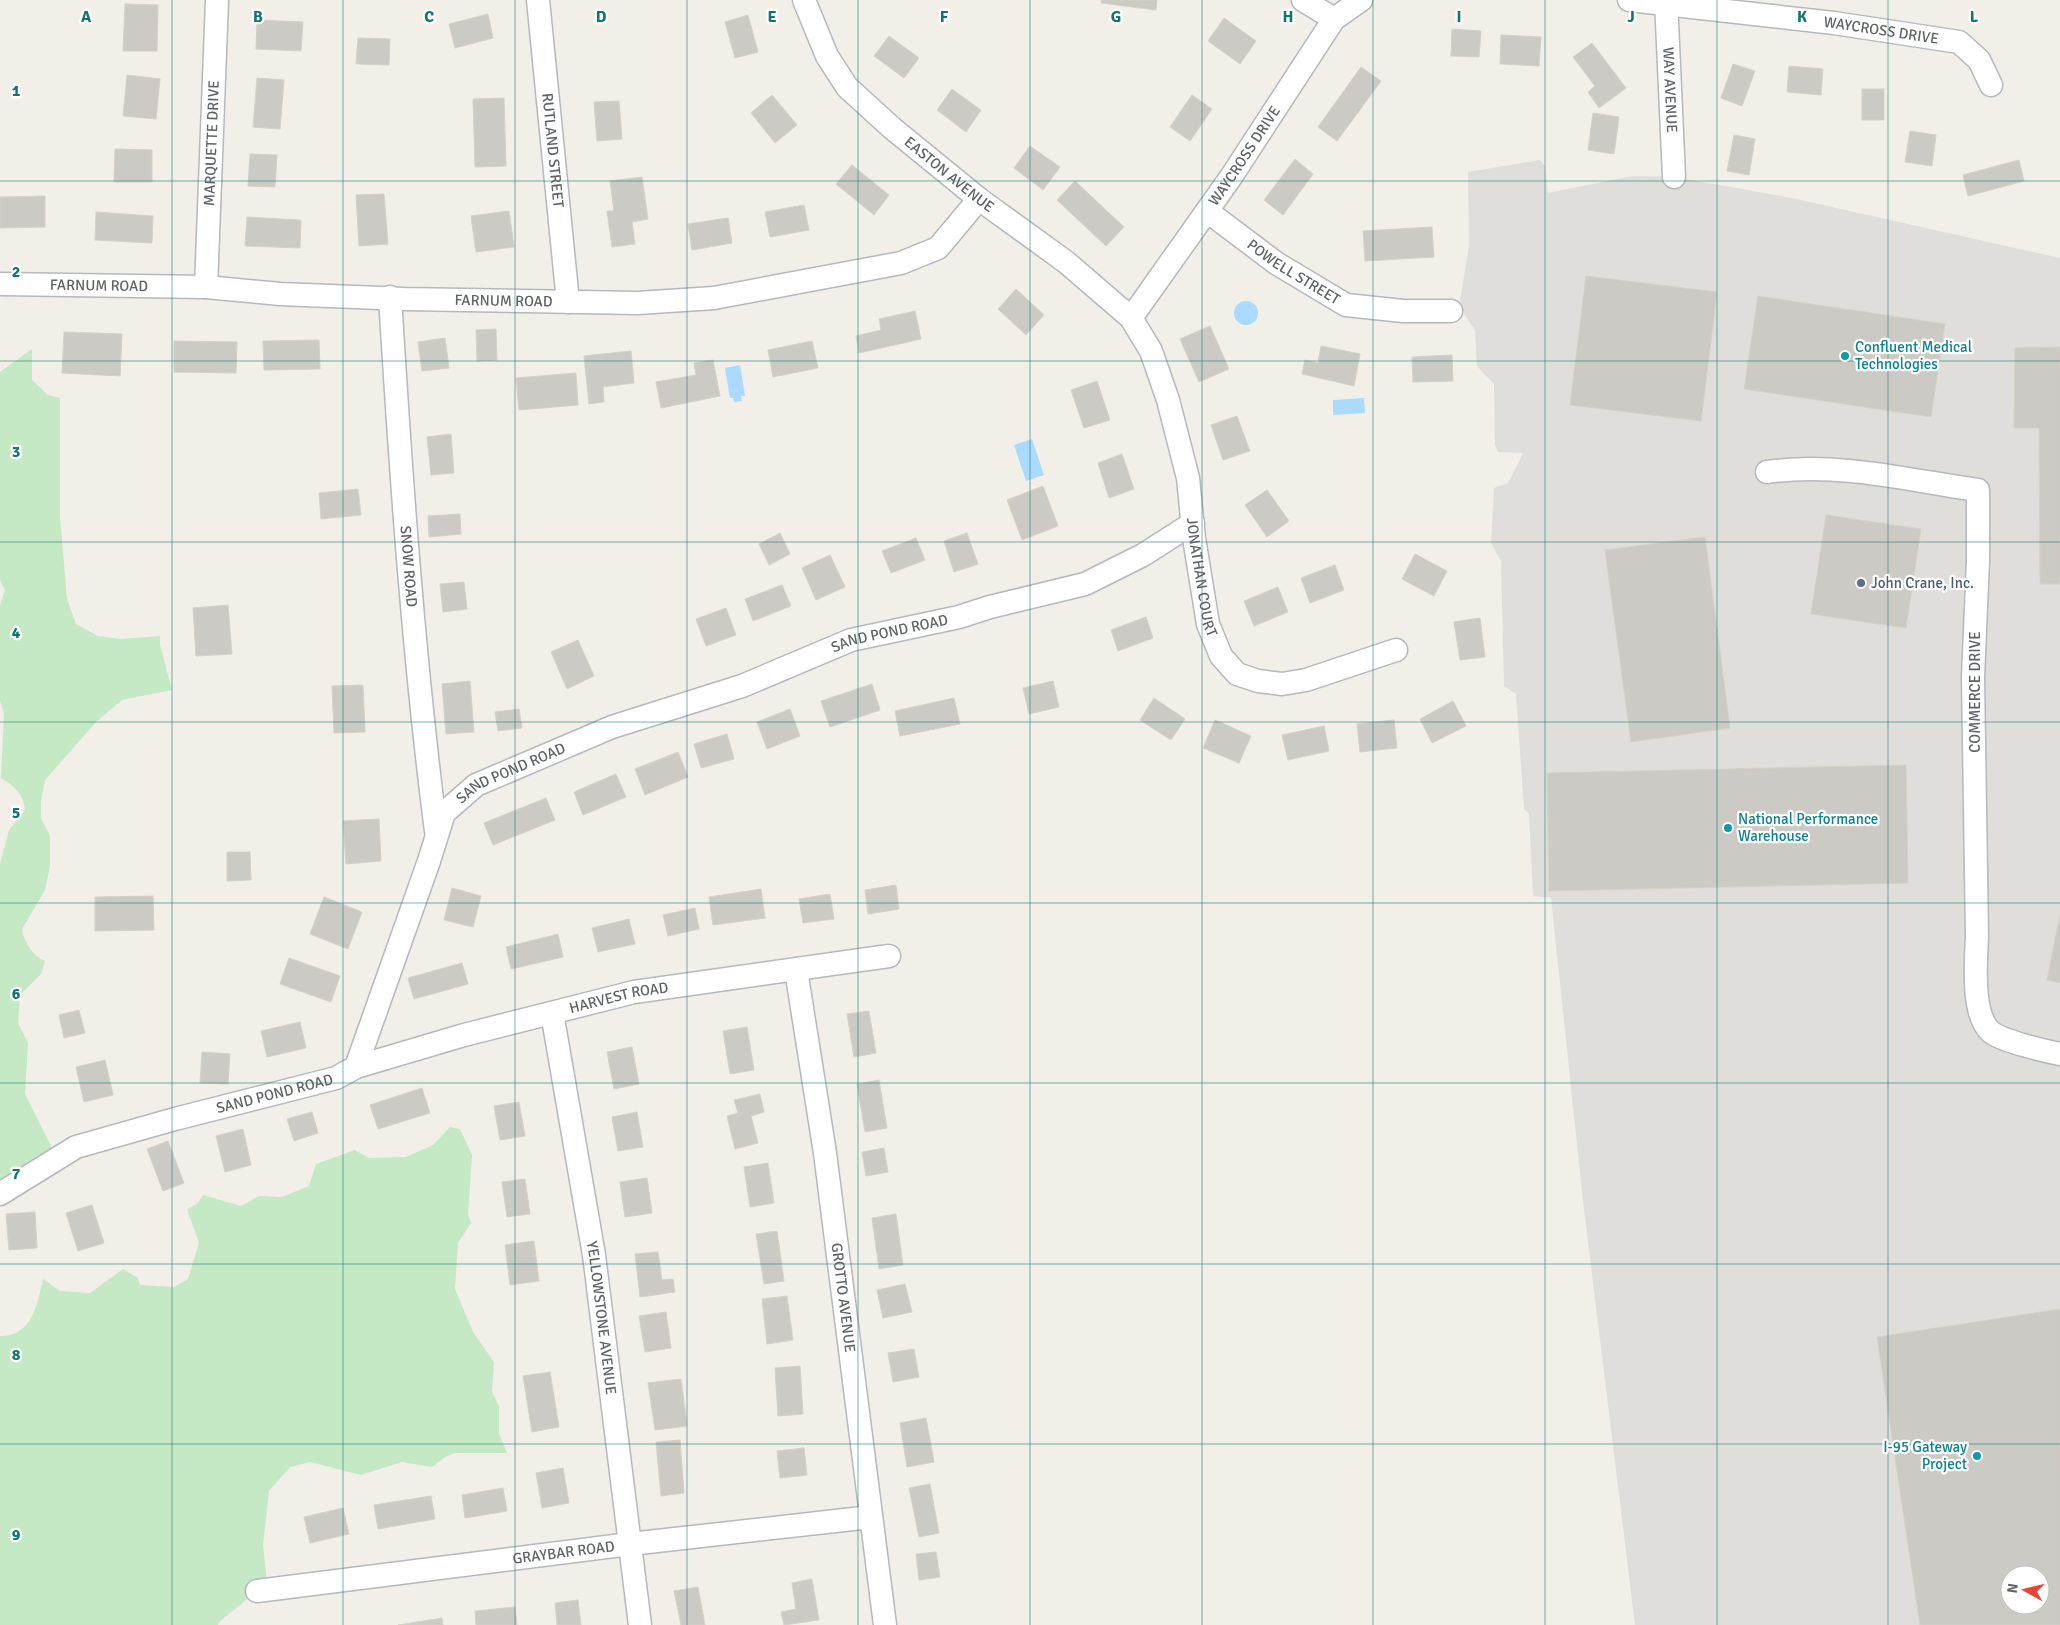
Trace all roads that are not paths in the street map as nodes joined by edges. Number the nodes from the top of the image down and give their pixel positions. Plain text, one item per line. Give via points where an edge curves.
1 (217, 0) edge
2 (538, 0) edge
3 (804, 0) edge
4 (1303, 0) edge
5 (1361, 0) edge
6 (1629, 0) edge
7 (1666, 2) edge
8 (1334, 19) junction
9 (1992, 85) dead end
10 (1674, 177) dead end
11 (978, 199) junction
12 (1207, 210) junction
13 (0, 284) edge
14 (206, 287) junction
15 (390, 297) junction
16 (568, 302) junction
17 (1451, 311) dead end
18 (1131, 318) junction
19 (1767, 472) dead end
20 (1193, 524) junction
21 (1396, 650) dead end
22 (436, 836) junction
23 (889, 956) dead end
24 (796, 970) junction
25 (552, 1013) junction
26 (2060, 1054) edge
27 (356, 1067) junction
28 (0, 1194) edge
29 (871, 1517) junction
30 (630, 1544) junction
31 (257, 1592) dead end
32 (640, 1625) edge
33 (885, 1625) edge

1 - 14 street, MARQUETTE DRIVE
2 - 16 street, RUTLAND STREET
3 - 11 street, EASTON AVENUE via 827,56 847,87
4 - 8 street
5 - 8 street, WAYCROSS DRIVE
6 - 7 street, WAYCROSS DRIVE
7 - 9 street, WAYCROSS DRIVE via 1959,42 1978,60
7 - 10 street, WAY AVENUE
8 - 12 street, WAYCROSS DRIVE
11 - 16 street, FARNUM ROAD via 938,248 901,263 714,298 638,303
11 - 18 street, EASTON AVENUE via 1066,262
12 - 17 street, POWELL STREET via 1284,268 1346,305 1403,311
12 - 18 street, WAYCROSS DRIVE
13 - 14 street, FARNUM ROAD
14 - 15 street, FARNUM ROAD via 280,294
15 - 16 street, FARNUM ROAD
15 - 22 street, SNOW ROAD via 408,578
18 - 20 street, JONATHAN COURT via 1151,351 1168,400 1188,478
19 - 26 street, COMMERCE DRIVE via 1823,468 1978,490 1973,677 1976,975 1980,1018 1992,1033 2032,1048
20 - 21 street, JONATHAN COURT via 1208,624 1221,656 1237,674 1282,684 1306,680
20 - 22 street, SAND POND ROAD via 1143,555 1085,584 959,617 851,640 742,686 612,727 523,763 476,785 444,813
22 - 27 street, SAND POND ROAD
23 - 24 street, HARVEST ROAD
24 - 25 street, HARVEST ROAD via 634,992
24 - 29 street, GROTTO AVENUE via 825,1153
25 - 27 street, HARVEST ROAD
25 - 30 street, YELLOWSTONE AVENUE via 594,1255
27 - 28 street, SAND POND ROAD via 336,1078 76,1147
29 - 30 street, GRAYBAR ROAD
29 - 33 street, GROTTO AVENUE
30 - 31 street, GRAYBAR ROAD
30 - 32 street, YELLOWSTONE AVENUE

